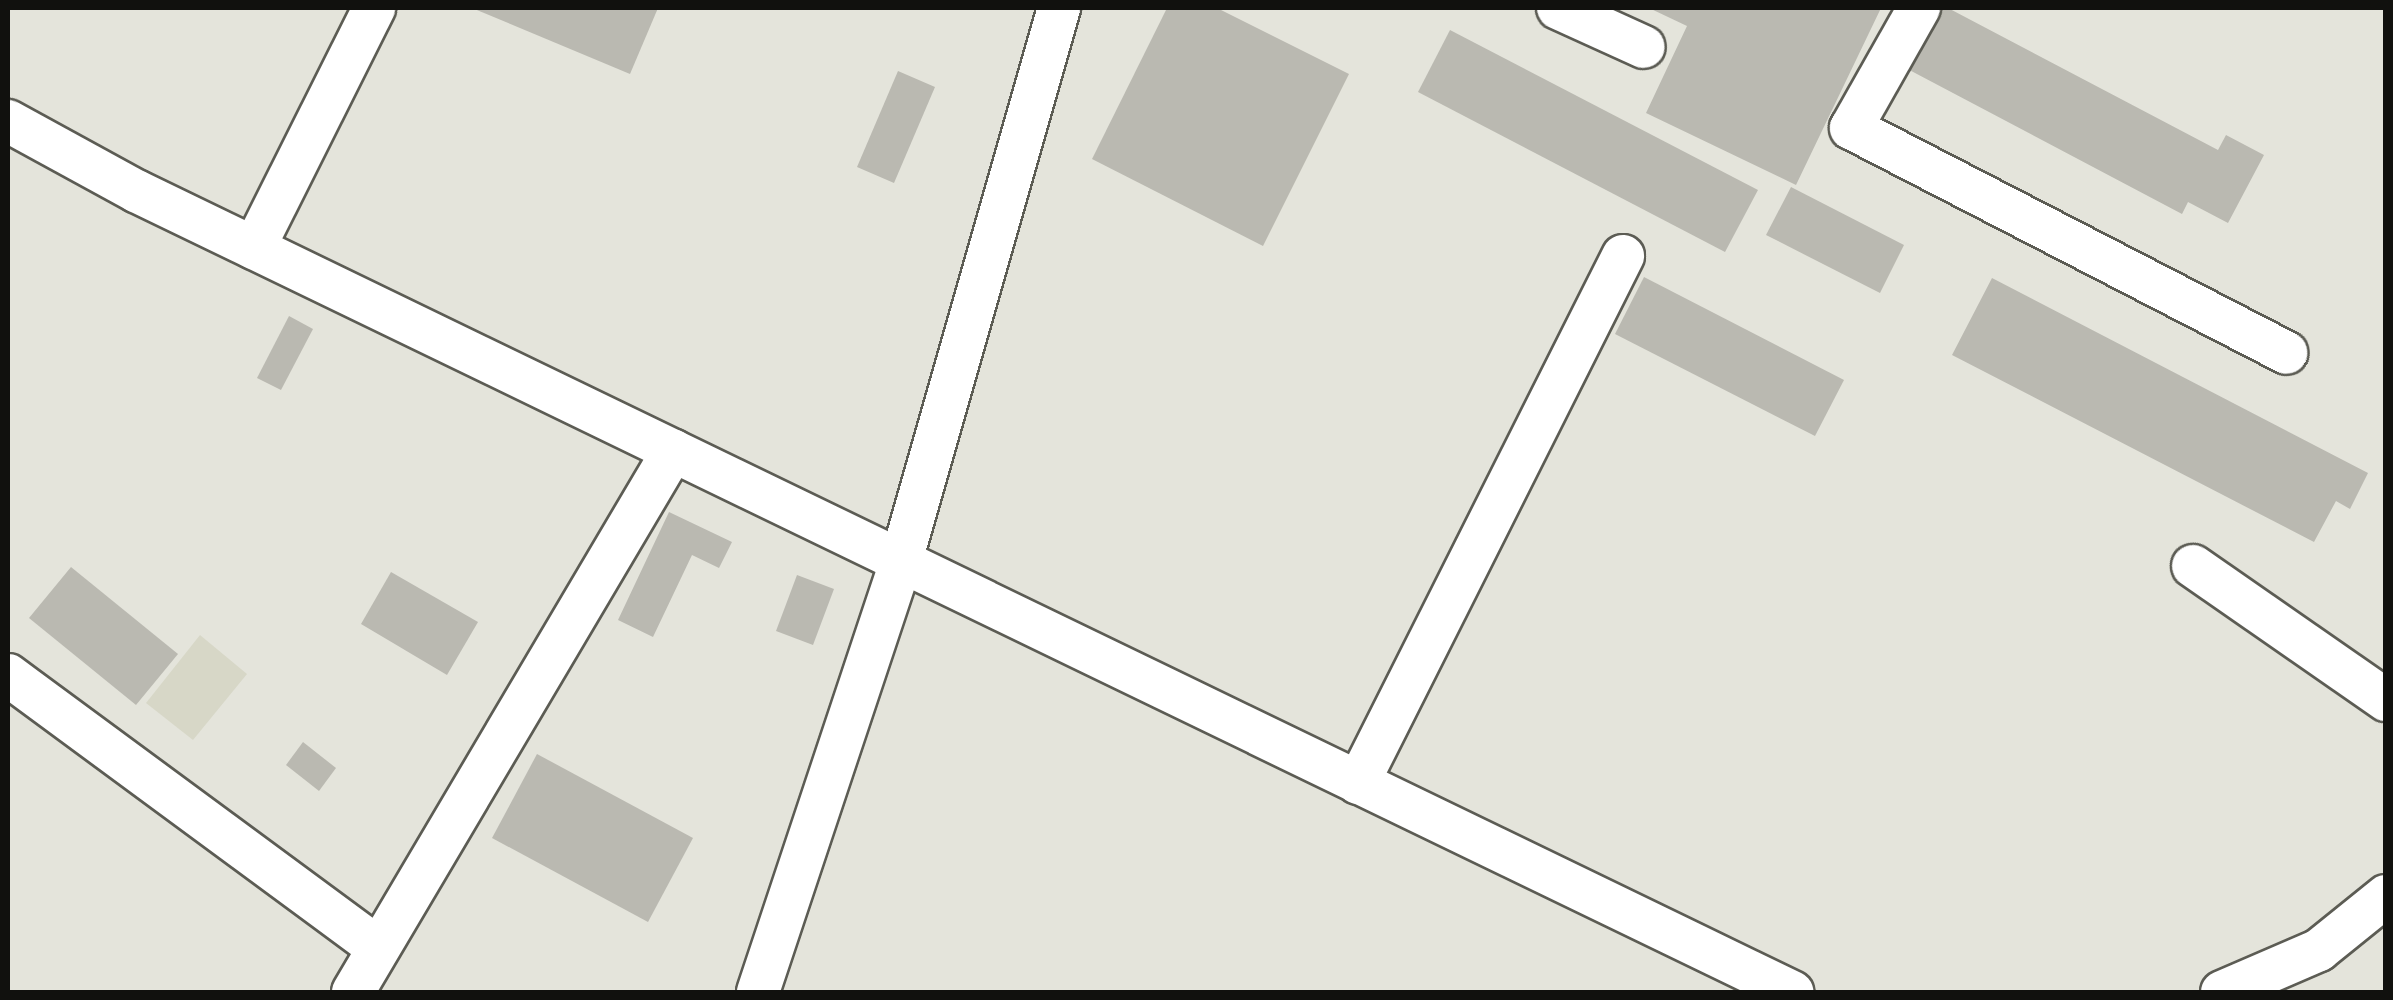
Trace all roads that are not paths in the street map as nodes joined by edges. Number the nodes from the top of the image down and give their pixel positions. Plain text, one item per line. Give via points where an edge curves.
1 (374, 8) edge
2 (1059, 8) edge
3 (1558, 8) edge
4 (1919, 8) edge
5 (1644, 47) dead end
6 (8, 121) edge
7 (254, 248) junction
8 (1624, 256) dead end
9 (2286, 353) dead end
10 (673, 451) junction
11 (901, 561) junction
12 (2193, 566) dead end
13 (8, 675) edge
14 (2386, 700) edge
15 (1358, 782) junction
16 (2386, 896) edge
17 (378, 948) junction
18 (354, 992) edge
19 (758, 992) edge
20 (1792, 992) edge
21 (2222, 992) edge

1 - 7 street
2 - 11 street
3 - 5 street
4 - 9 street via 1851,128
6 - 7 street
7 - 10 street
8 - 15 street
10 - 11 street
10 - 17 street
11 - 15 street
11 - 19 street
12 - 14 street
13 - 17 street
15 - 20 street
16 - 21 street via 2318,950
17 - 18 street

